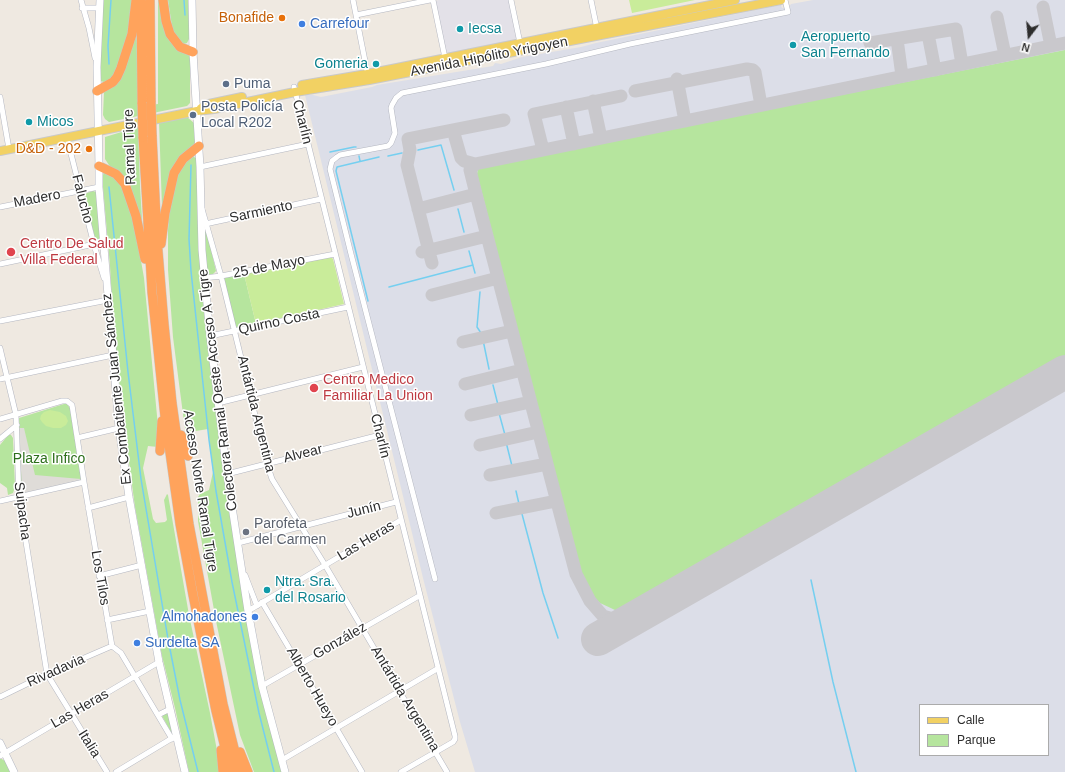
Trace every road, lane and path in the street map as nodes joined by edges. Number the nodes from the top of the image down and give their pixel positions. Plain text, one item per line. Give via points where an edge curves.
1 (81, 0) edge
2 (100, 0) edge
3 (136, 0) edge
4 (141, 0) edge
5 (150, 0) edge
6 (163, 0) edge
7 (192, 0) edge
8 (353, 0) edge
9 (430, 0) edge
10 (433, 0) edge
11 (511, 0) edge
12 (591, 0) edge
13 (735, 0) edge
14 (781, 0) edge
15 (785, 0) edge
16 (82, 8) junction
17 (99, 8) junction
18 (356, 15) junction
19 (597, 32) junction
20 (520, 43) junction
21 (193, 52) junction
22 (497, 52) junction
23 (445, 58) junction
24 (97, 67) junction
25 (368, 77) junction
26 (294, 89) junction
27 (97, 91) junction
28 (0, 97) edge
29 (147, 103) junction
30 (197, 110) junction
31 (98, 131) junction
32 (147, 136) junction
33 (67, 138) junction
34 (308, 144) junction
35 (199, 146) junction
36 (9, 149) junction
37 (0, 151) edge
38 (99, 166) junction
39 (200, 167) junction
40 (98, 187) junction
41 (80, 190) junction
42 (321, 199) junction
43 (0, 206) edge
44 (204, 224) junction
45 (104, 242) junction
46 (94, 245) junction
47 (335, 254) junction
48 (0, 264) edge
49 (221, 276) junction
50 (204, 278) junction
51 (160, 281) junction
52 (106, 282) junction
53 (152, 292) junction
54 (108, 300) junction
55 (348, 307) junction
56 (0, 321) edge
57 (234, 331) junction
58 (210, 336) junction
59 (0, 348) edge
60 (113, 355) junction
61 (363, 367) junction
62 (7, 377) junction
63 (0, 379) edge
64 (163, 394) junction
65 (250, 395) junction
66 (172, 403) junction
67 (218, 403) junction
68 (16, 415) junction
69 (0, 419) edge
70 (17, 425) junction
71 (119, 428) junction
72 (380, 435) junction
73 (77, 438) junction
74 (0, 439) edge
75 (160, 451) dead end
76 (188, 456) dead end
77 (267, 464) junction
78 (227, 474) junction
79 (84, 482) junction
80 (170, 493) dead end
81 (129, 497) junction
82 (19, 498) junction
83 (0, 501) edge
84 (396, 502) junction
85 (88, 508) junction
86 (191, 510) dead end
87 (401, 520) junction
88 (180, 524) junction
89 (302, 526) junction
90 (238, 543) junction
91 (142, 565) junction
92 (325, 565) junction
93 (242, 570) junction
94 (99, 576) junction
95 (435, 580) dead end
96 (200, 586) junction
97 (419, 596) junction
98 (262, 602) junction
99 (257, 606) junction
100 (150, 611) junction
101 (248, 611) junction
102 (107, 620) junction
103 (363, 628) junction
104 (112, 646) junction
105 (159, 662) junction
106 (299, 665) junction
107 (437, 669) junction
108 (47, 674) junction
109 (135, 676) junction
110 (262, 686) junction
111 (400, 691) junction
112 (0, 697) edge
113 (223, 704) junction
114 (170, 709) junction
115 (216, 711) junction
116 (71, 714) junction
117 (158, 715) junction
118 (336, 729) junction
119 (175, 737) junction
120 (0, 743) edge
121 (436, 752) junction
122 (2, 754) edge
123 (282, 760) junction
124 (14, 772) edge
125 (107, 772) edge
126 (116, 772) edge
127 (185, 772) edge
128 (223, 772) edge
129 (231, 772) edge
130 (240, 772) edge
131 (248, 772) edge
132 (285, 772) edge
133 (362, 772) edge
134 (401, 772) edge
135 (447, 772) edge

1 - 16 street
2 - 17 street, Ex Combatiente Juan Sánchez
3 - 27 highway via 132,34 122,68 113,82
4 - 29 highway, Ramal Tigre
5 - 29 highway, Ramal Tigre
6 - 21 highway via 170,34 180,46
7 - 21 street, Colectora Ramal Oeste Acceso A Tigre
8 - 18 street
9 - 18 street
10 - 23 street
11 - 20 street
12 - 19 street
13 - 19 main road, Avenida Hipólito Yrigoyen
14 - 19 main road, Avenida Hipólito Yrigoyen
15 - 95 street via 788,12 402,93 392,104 396,133 388,146 336,157 332,161 330,169 350,254
16 - 17 street
16 - 24 street
17 - 24 street, Ex Combatiente Juan Sánchez
18 - 25 street
19 - 20 main road, Avenida Hipólito Yrigoyen
19 - 22 main road, Avenida Hipólito Yrigoyen
20 - 22 main road, Avenida Hipólito Yrigoyen
21 - 30 street, Colectora Ramal Oeste Acceso A Tigre
22 - 23 main road, Avenida Hipólito Yrigoyen
22 - 25 main road, Avenida Hipólito Yrigoyen
23 - 25 main road, Avenida Hipólito Yrigoyen
24 - 27 street, Ex Combatiente Juan Sánchez
25 - 26 main road, Avenida Hipólito Yrigoyen
26 - 30 main road, Avenida Hipólito Yrigoyen via 214,109
26 - 34 street, Charlín
27 - 31 street, Ex Combatiente Juan Sánchez
28 - 36 street
29 - 32 highway, Ramal Tigre, bridge
30 - 31 main road, Avenida Hipólito Yrigoyen
30 - 35 street, Colectora Ramal Oeste Acceso A Tigre
31 - 33 main road, Avenida Hipólito Yrigoyen
31 - 38 street, Ex Combatiente Juan Sánchez
32 - 51 highway, Ramal Tigre
32 - 53 highway, Ramal Tigre
33 - 36 main road, Avenida Hipólito Yrigoyen
33 - 41 street, Falucho
34 - 39 street
34 - 42 street, Charlín
35 - 39 street, Colectora Ramal Oeste Acceso A Tigre
35 - 51 highway via 183,159 171,178 161,247
36 - 37 main road, Avenida Hipólito Yrigoyen
38 - 40 street, Ex Combatiente Juan Sánchez
38 - 53 highway via 116,174 128,191 139,227
39 - 44 street, Colectora Ramal Oeste Acceso A Tigre
40 - 41 street, Madero
40 - 45 street, Ex Combatiente Juan Sánchez
41 - 43 street, Madero
41 - 46 street, Falucho
42 - 44 street, Sarmiento
42 - 47 street, Charlín
44 - 49 street, Antártida Argentina
44 - 50 street, Colectora Ramal Oeste Acceso A Tigre
45 - 46 street
45 - 52 street, Ex Combatiente Juan Sánchez
46 - 48 street
46 - 52 street, Falucho
47 - 49 street, 25 de Mayo
47 - 55 street, Charlín
49 - 50 street, 25 de Mayo
49 - 57 street, Antártida Argentina
50 - 58 street, Colectora Ramal Oeste Acceso A Tigre
51 - 66 highway, Acceso Norte Ramal Tigre
52 - 54 street, Ex Combatiente Juan Sánchez
53 - 64 highway, Acceso Norte Ramal Tigre
54 - 56 street
54 - 60 street, Ex Combatiente Juan Sánchez
55 - 57 street, Quirno Costa
55 - 61 street, Charlín
57 - 58 street, Quirno Costa
57 - 65 street, Antártida Argentina
58 - 67 street, Colectora Ramal Oeste Acceso A Tigre
59 - 62 street, Suipacha
60 - 62 street
60 - 71 street, Ex Combatiente Juan Sánchez
61 - 65 street
61 - 72 street, Charlín
62 - 63 street
62 - 68 street, Suipacha
64 - 75 highway
64 - 88 highway, Acceso Norte Ramal Tigre
65 - 67 street
65 - 77 street, Antártida Argentina
66 - 76 highway
66 - 96 highway, Acceso Norte Ramal Tigre via 188,524
67 - 78 street, Colectora Ramal Oeste Acceso A Tigre
68 - 69 street
68 - 70 street, Suipacha
68 - 73 street, Los Tilos via 67,401 72,405
70 - 74 street
70 - 82 street, Suipacha
71 - 73 street
71 - 81 street, Ex Combatiente Juan Sánchez
72 - 77 street, Alvear
72 - 84 street, Charlín
73 - 79 street, Los Tilos
77 - 78 street, Alvear
77 - 89 street, Antártida Argentina via 272,479
78 - 90 street, Colectora Ramal Oeste Acceso A Tigre
79 - 82 street
79 - 85 street, Los Tilos
80 - 88 highway
81 - 85 street
81 - 91 street, Ex Combatiente Juan Sánchez
82 - 83 street
82 - 108 street, Suipacha
84 - 87 street, Charlín
84 - 89 street, Junín
85 - 94 street, Los Tilos
86 - 96 highway
87 - 92 street, Las Heras
87 - 97 street, Charlín
88 - 115 highway, Acceso Norte Ramal Tigre
89 - 90 street, Junín
89 - 92 street, Antártida Argentina
90 - 93 street, Colectora Ramal Oeste Acceso A Tigre
91 - 94 street
91 - 100 street, Ex Combatiente Juan Sánchez
92 - 98 street, Las Heras
92 - 103 street, Antártida Argentina
93 - 99 street
93 - 101 street, Colectora Ramal Oeste Acceso A Tigre
94 - 102 street, Los Tilos
96 - 113 highway, Acceso Norte Ramal Tigre
97 - 103 street, González
97 - 107 street, Charlín
98 - 99 street, Las Heras
98 - 106 street, Alberto Hueyo
99 - 101 street, Las Heras
100 - 102 street
100 - 105 street, Ex Combatiente Juan Sánchez
101 - 110 street, Colectora Ramal Oeste Acceso A Tigre
102 - 104 street, Los Tilos
103 - 106 street, González
103 - 111 street, Antártida Argentina
104 - 108 street, Rivadavia
104 - 109 street via 121,653
105 - 109 street, Las Heras
105 - 114 street, Ex Combatiente Juan Sánchez
106 - 110 street, González
106 - 118 street, Alberto Hueyo
107 - 111 street
107 - 121 street, Charlín via 455,739
108 - 112 street, Rivadavia
108 - 116 street, Italia
109 - 116 street, Las Heras
109 - 117 street
110 - 123 street, Colectora Ramal Oeste Acceso A Tigre
111 - 118 street
111 - 121 street, Antártida Argentina
113 - 130 highway
113 - 131 highway
114 - 117 street
114 - 119 street, Ex Combatiente Juan Sánchez
115 - 128 highway
115 - 129 highway
116 - 122 street, Las Heras
116 - 125 street, Italia
117 - 119 street
118 - 123 street
118 - 133 street, Alberto Hueyo
119 - 126 street
119 - 127 street, Ex Combatiente Juan Sánchez
120 - 122 street
121 - 134 street
121 - 135 street, Antártida Argentina
122 - 124 street
123 - 132 street, Colectora Ramal Oeste Acceso A Tigre

